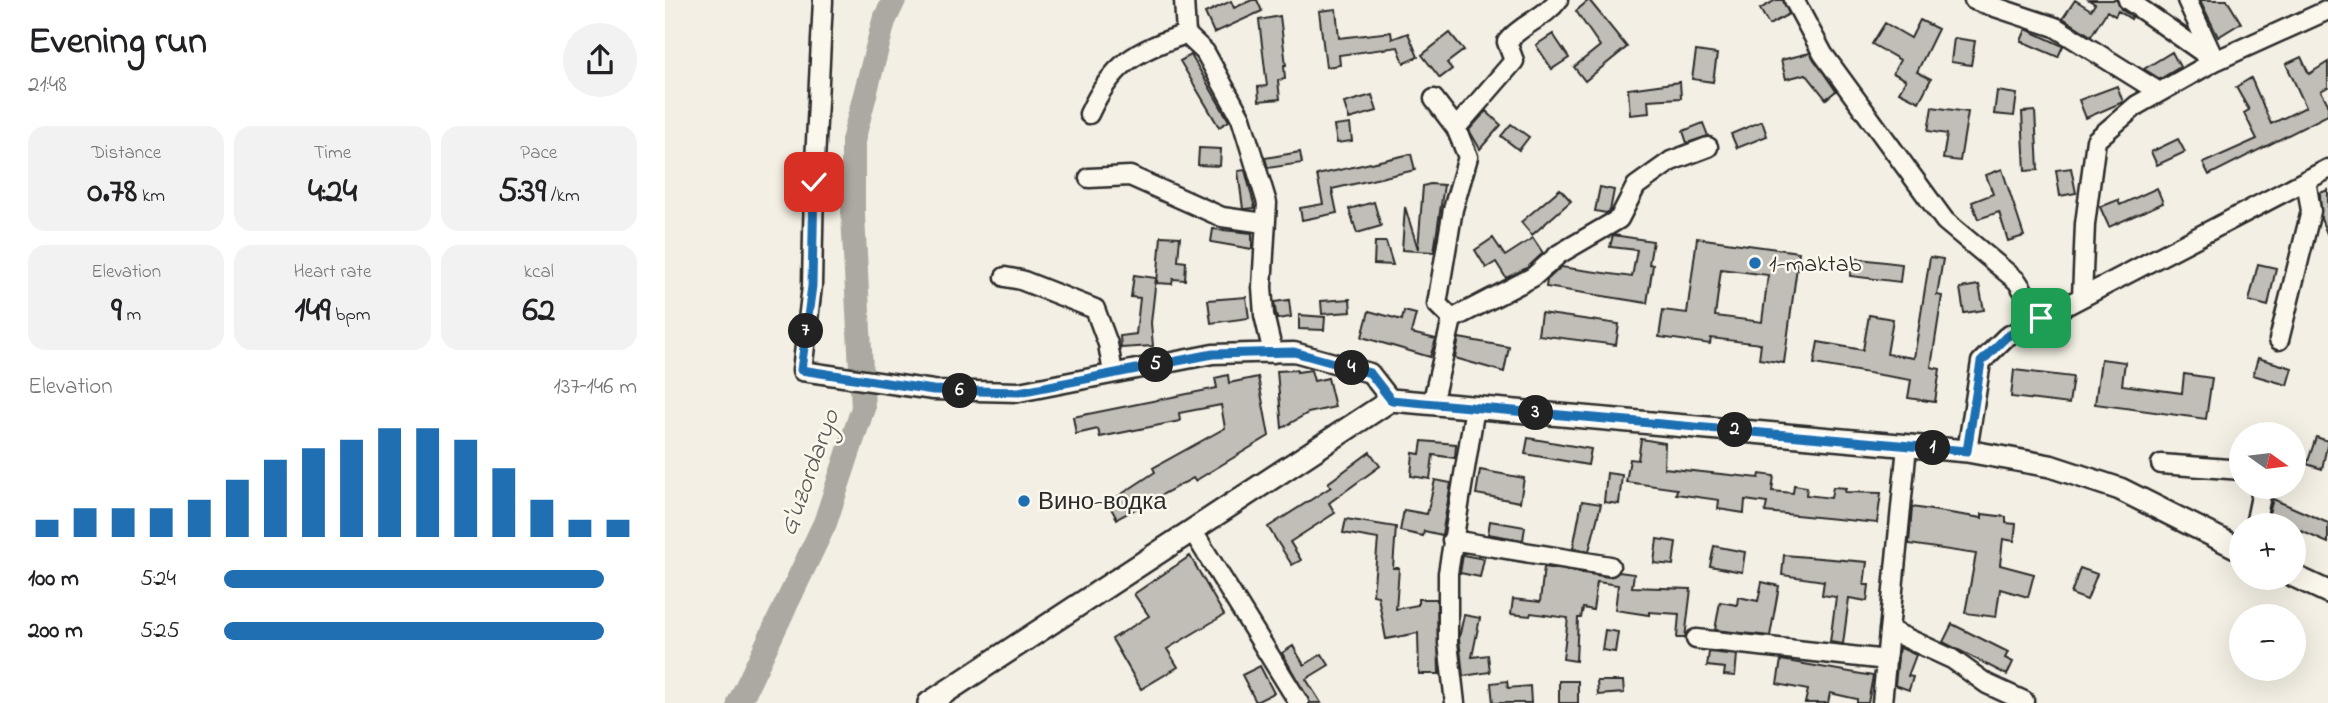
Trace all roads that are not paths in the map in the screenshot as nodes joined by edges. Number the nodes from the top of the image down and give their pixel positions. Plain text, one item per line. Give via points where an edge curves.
1 (823, 0) edge
2 (1184, 0) edge
3 (1794, 0) edge
4 (1974, 0) edge
5 (2128, 0) edge
6 (2187, 0) edge
7 (1552, 3) edge
8 (2328, 10) edge
9 (1186, 34) junction
10 (2215, 61) junction
11 (2159, 92) junction
12 (1434, 99) dead end
13 (1089, 114) dead end
14 (1456, 128) junction
15 (1708, 147) dead end
16 (2328, 169) edge
17 (1089, 178) dead end
18 (2306, 180) junction
19 (1264, 223) junction
20 (1005, 277) dead end
21 (2082, 297) junction
22 (1452, 318) junction
23 (2041, 318) junction
24 (2279, 340) dead end
25 (1273, 353) junction
26 (1113, 373) junction
27 (1391, 400) junction
28 (1433, 404) junction
29 (1475, 407) junction
30 (1907, 446) junction
31 (1967, 451) junction
32 (2161, 464) dead end
33 (2229, 469) edge
34 (1192, 530) junction
35 (1453, 540) junction
36 (2229, 544) edge
37 (1610, 566) dead end
38 (2306, 582) edge
39 (2328, 592) edge
40 (1889, 630) junction
41 (1696, 639) dead end
42 (1887, 660) junction
43 (2024, 701) edge
44 (930, 703) edge
45 (1299, 703) edge
46 (1455, 703) edge
47 (1882, 703) edge

1 - 26 street via 812,286 801,370 933,390 1019,392
2 - 9 street
3 - 23 street via 1823,54 1945,221 2017,281
4 - 11 street via 2055,27
5 - 10 street
6 - 10 street
7 - 14 street via 1515,31 1507,42 1514,61
8 - 10 street
9 - 13 street via 1158,43 1109,75
9 - 19 street via 1205,52 1241,118 1267,203
10 - 11 street
11 - 21 street via 2096,140
12 - 14 street
14 - 22 street via 1468,157 1453,209 1437,304
15 - 22 street via 1671,161 1636,186 1619,219 1559,254 1533,277
16 - 18 street
17 - 19 street via 1130,176 1222,217
18 - 21 street
18 - 24 street via 2311,212
19 - 25 street via 1262,287
20 - 26 street via 1095,309
21 - 23 street
22 - 28 street
23 - 31 street via 2006,337 1981,362
25 - 26 street via 1213,354
25 - 27 street via 1294,352 1370,373
27 - 28 main road
27 - 34 main road
28 - 29 main road
29 - 30 main road
29 - 35 street
30 - 31 main road
30 - 40 street
31 - 36 main road via 2050,466 2120,489
32 - 33 street
34 - 44 main road
34 - 45 street
35 - 37 street
35 - 46 street via 1448,643
38 - 39 main road
40 - 42 street
40 - 43 street via 1952,659 1987,684
41 - 42 street
42 - 47 street

